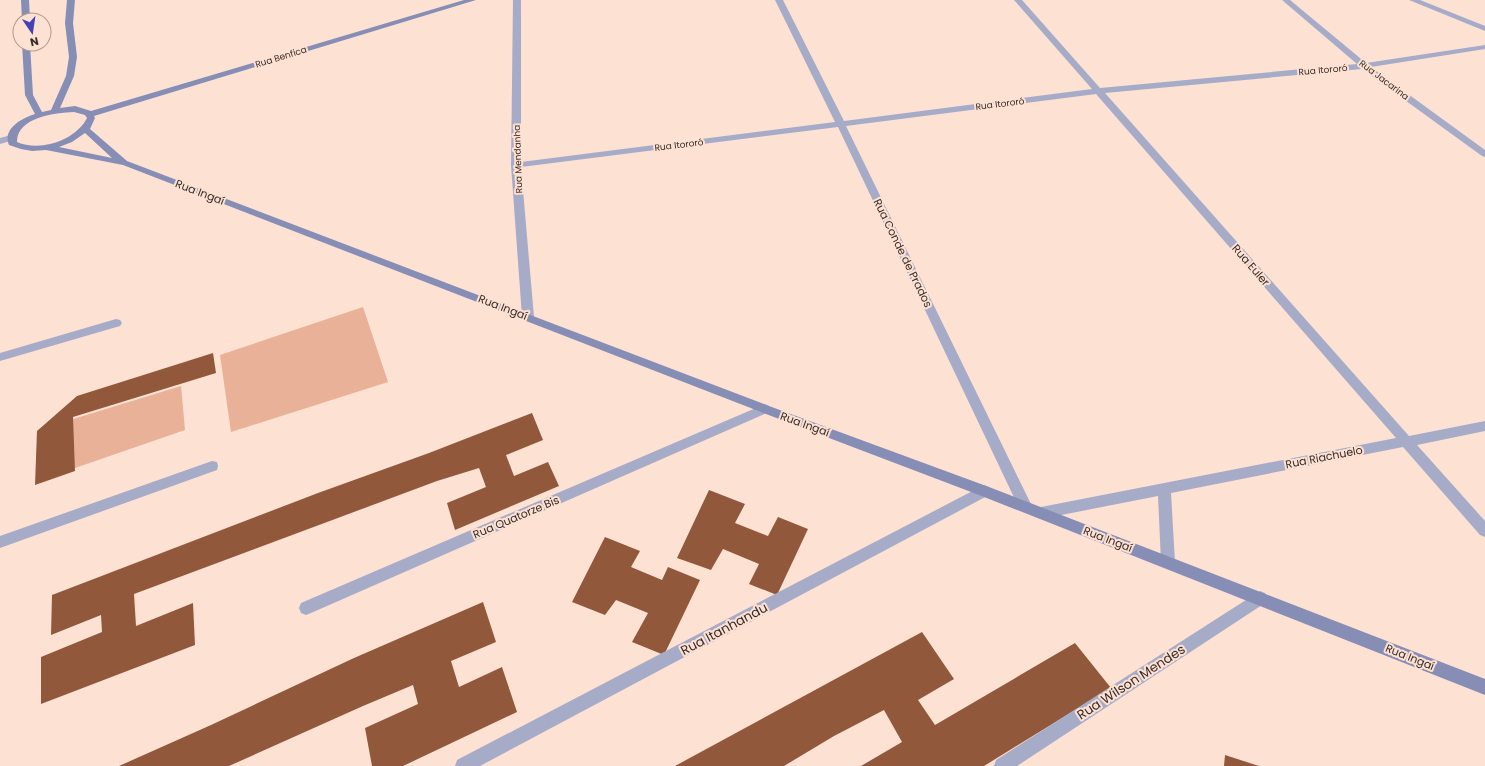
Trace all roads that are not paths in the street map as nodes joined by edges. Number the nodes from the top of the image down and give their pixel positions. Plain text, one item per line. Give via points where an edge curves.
1 (25, 0) edge
2 (71, 0) edge
3 (472, 0) edge
4 (517, 0) edge
5 (779, 0) edge
6 (1018, 0) edge
7 (1286, 0) edge
8 (1413, 0) edge
9 (26, 12) edge
10 (1485, 29) edge
11 (1485, 48) edge
12 (26, 52) edge
13 (1364, 66) junction
14 (1098, 91) junction
15 (55, 110) junction
16 (39, 114) junction
17 (89, 116) junction
18 (841, 124) junction
19 (85, 129) junction
20 (11, 138) junction
21 (0, 141) edge
22 (46, 147) junction
23 (1485, 154) edge
24 (125, 163) junction
25 (516, 165) junction
26 (528, 317) junction
27 (116, 323) dead end
28 (0, 357) edge
29 (765, 409) junction
30 (1485, 426) edge
31 (1406, 441) junction
32 (212, 466) dead end
33 (1164, 489) junction
34 (984, 491) junction
35 (1025, 506) junction
36 (1041, 513) junction
37 (1485, 531) edge
38 (0, 542) edge
39 (1168, 562) junction
40 (1260, 598) junction
41 (306, 608) dead end
42 (1485, 687) edge
43 (463, 766) edge
44 (1002, 766) edge

1 - 9 street
2 - 15 street via 69,23 73,57 70,76
3 - 17 street, Rua Benfica
4 - 25 street, Rua Mendanha
5 - 18 street, Rua Conde de Prados
6 - 14 street, Rua Euler
7 - 13 street, Rua Jacarina
8 - 10 street
11 - 13 street, Rua Itororó
12 - 16 street via 29,95
13 - 14 street, Rua Itororó
13 - 23 street, Rua Jacarina
14 - 18 street, Rua Itororó
14 - 31 street, Rua Euler
15 - 16 street
15 - 17 street via 82,110
16 - 20 street via 19,126
17 - 19 street via 90,122
18 - 25 street, Rua Itororó
18 - 35 street, Rua Conde de Prados
19 - 22 street via 62,143
19 - 24 street, Rua Ingaí
20 - 21 street
20 - 22 street via 12,142 23,148
22 - 24 street, Rua Ingaí
24 - 26 street, Rua Ingaí
25 - 26 street, Rua Mendanha
26 - 29 street, Rua Ingaí
27 - 28 street
29 - 34 street, Rua Ingaí
29 - 41 street, Rua Quatorze Bis
30 - 31 street, Rua Riachuelo
31 - 33 street, Rua Riachuelo
31 - 37 street, Rua Euler
32 - 38 street
33 - 36 street, Rua Riachuelo
33 - 39 street
34 - 35 street, Rua Ingaí
34 - 43 street, Rua Itanhandu
35 - 36 street, Rua Ingaí
36 - 39 street, Rua Ingaí
39 - 40 street, Rua Ingaí
40 - 42 street, Rua Ingaí
40 - 44 street, Rua Wilson Mendes

